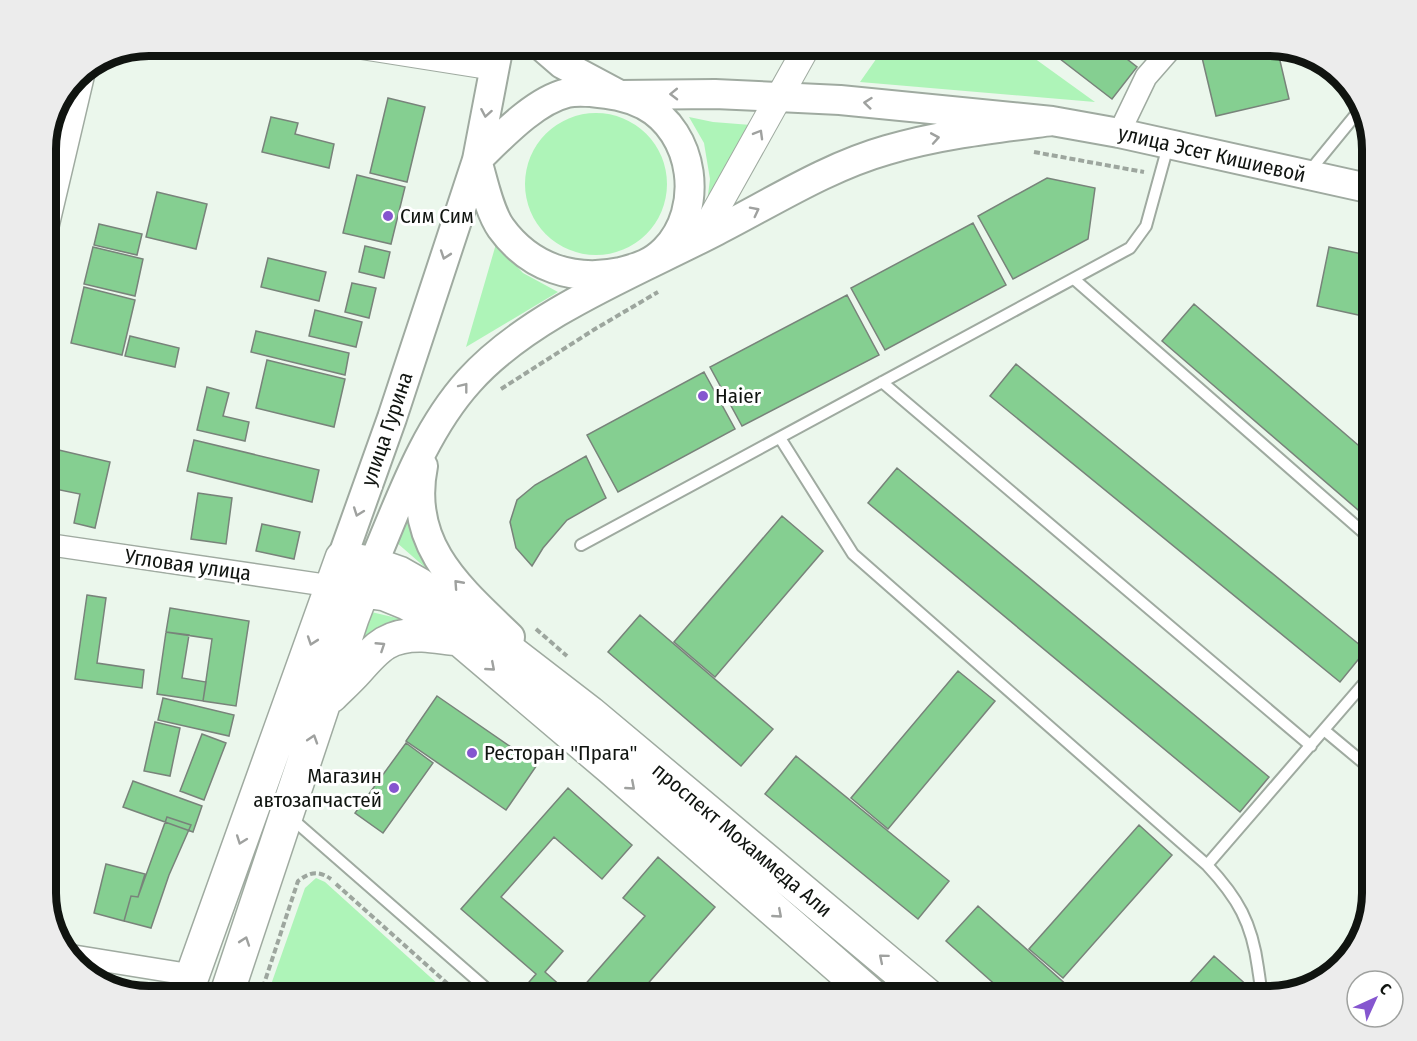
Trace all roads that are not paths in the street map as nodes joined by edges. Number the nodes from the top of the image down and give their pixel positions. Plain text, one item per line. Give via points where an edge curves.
1 (497, 56) edge
2 (553, 56) edge
3 (802, 56) edge
4 (1164, 56) edge
5 (81, 85) edge
6 (620, 95) junction
7 (780, 97) junction
8 (1355, 114) edge
9 (1052, 121) junction
10 (1119, 133) junction
11 (1168, 144) junction
12 (477, 160) junction
13 (1305, 175) junction
14 (1362, 187) edge
15 (56, 192) edge
16 (699, 240) junction
17 (644, 266) junction
18 (1074, 279) junction
19 (882, 382) junction
20 (430, 434) junction
21 (780, 438) junction
22 (1362, 531) edge
23 (56, 545) edge
24 (581, 545) dead end
25 (352, 574) junction
26 (460, 639) junction
27 (1362, 686) edge
28 (325, 702) junction
29 (590, 713) junction
30 (1324, 730) junction
31 (1311, 746) junction
32 (1362, 762) edge
33 (288, 814) junction
34 (1207, 865) junction
35 (85, 959) edge
36 (189, 985) edge
37 (229, 986) edge
38 (484, 986) edge
39 (860, 986) edge
40 (933, 986) edge
41 (1260, 986) edge

1 -> 12 main road, улица Гурина
2 - 6 main road
3 - 7 street
4 - 10 street via 1146,77
5 - 15 street
7 -> 6 main road
6 - 12 main road via 568,93 514,124
6 - 17 main road via 645,105 667,123 681,146 690,173 689,200 681,226 665,249
9 -> 7 main road
16 -> 7 street
8 - 13 lane
9 - 10 main road, улица Эсет Кишиевой
16 -> 9 main road via 848,164 886,150 958,134
10 - 11 main road, улица Эсет Кишиевой
11 - 13 main road, улица Эсет Кишиевой
11 - 18 lane via 1146,226 1130,248
12 - 17 main road via 500,226 517,248 540,264 570,274 604,276
12 -> 25 main road, улица Гурина via 392,418
13 - 14 main road, улица Эсет Кишиевой
16 - 17 main road
20 -> 17 main road via 489,360 549,317
18 - 19 lane
18 - 22 lane
19 - 21 lane
19 - 31 lane
20 - 25 main road
29 -> 20 main road via 470,597 429,544 421,502
21 - 24 lane
21 - 34 lane via 853,554
23 - 25 street, Угловая улица
25 - 26 main road, проспект Мохаммеда Али via 438,621
25 - 28 main road
25 - 29 main road, проспект Мохаммеда Али via 399,573 420,585
25 -> 36 main road, улица Гурина via 261,785
28 -> 26 main road via 385,642 422,635
26 -> 39 main road, проспект Мохаммеда Али
27 - 30 lane
33 -> 28 main road
40 -> 29 main road, проспект Мохаммеда Али
30 - 31 lane
30 - 32 lane
31 - 34 lane
37 -> 33 main road
33 - 38 lane
34 - 41 lane via 1227,887 1250,927
35 - 36 street

